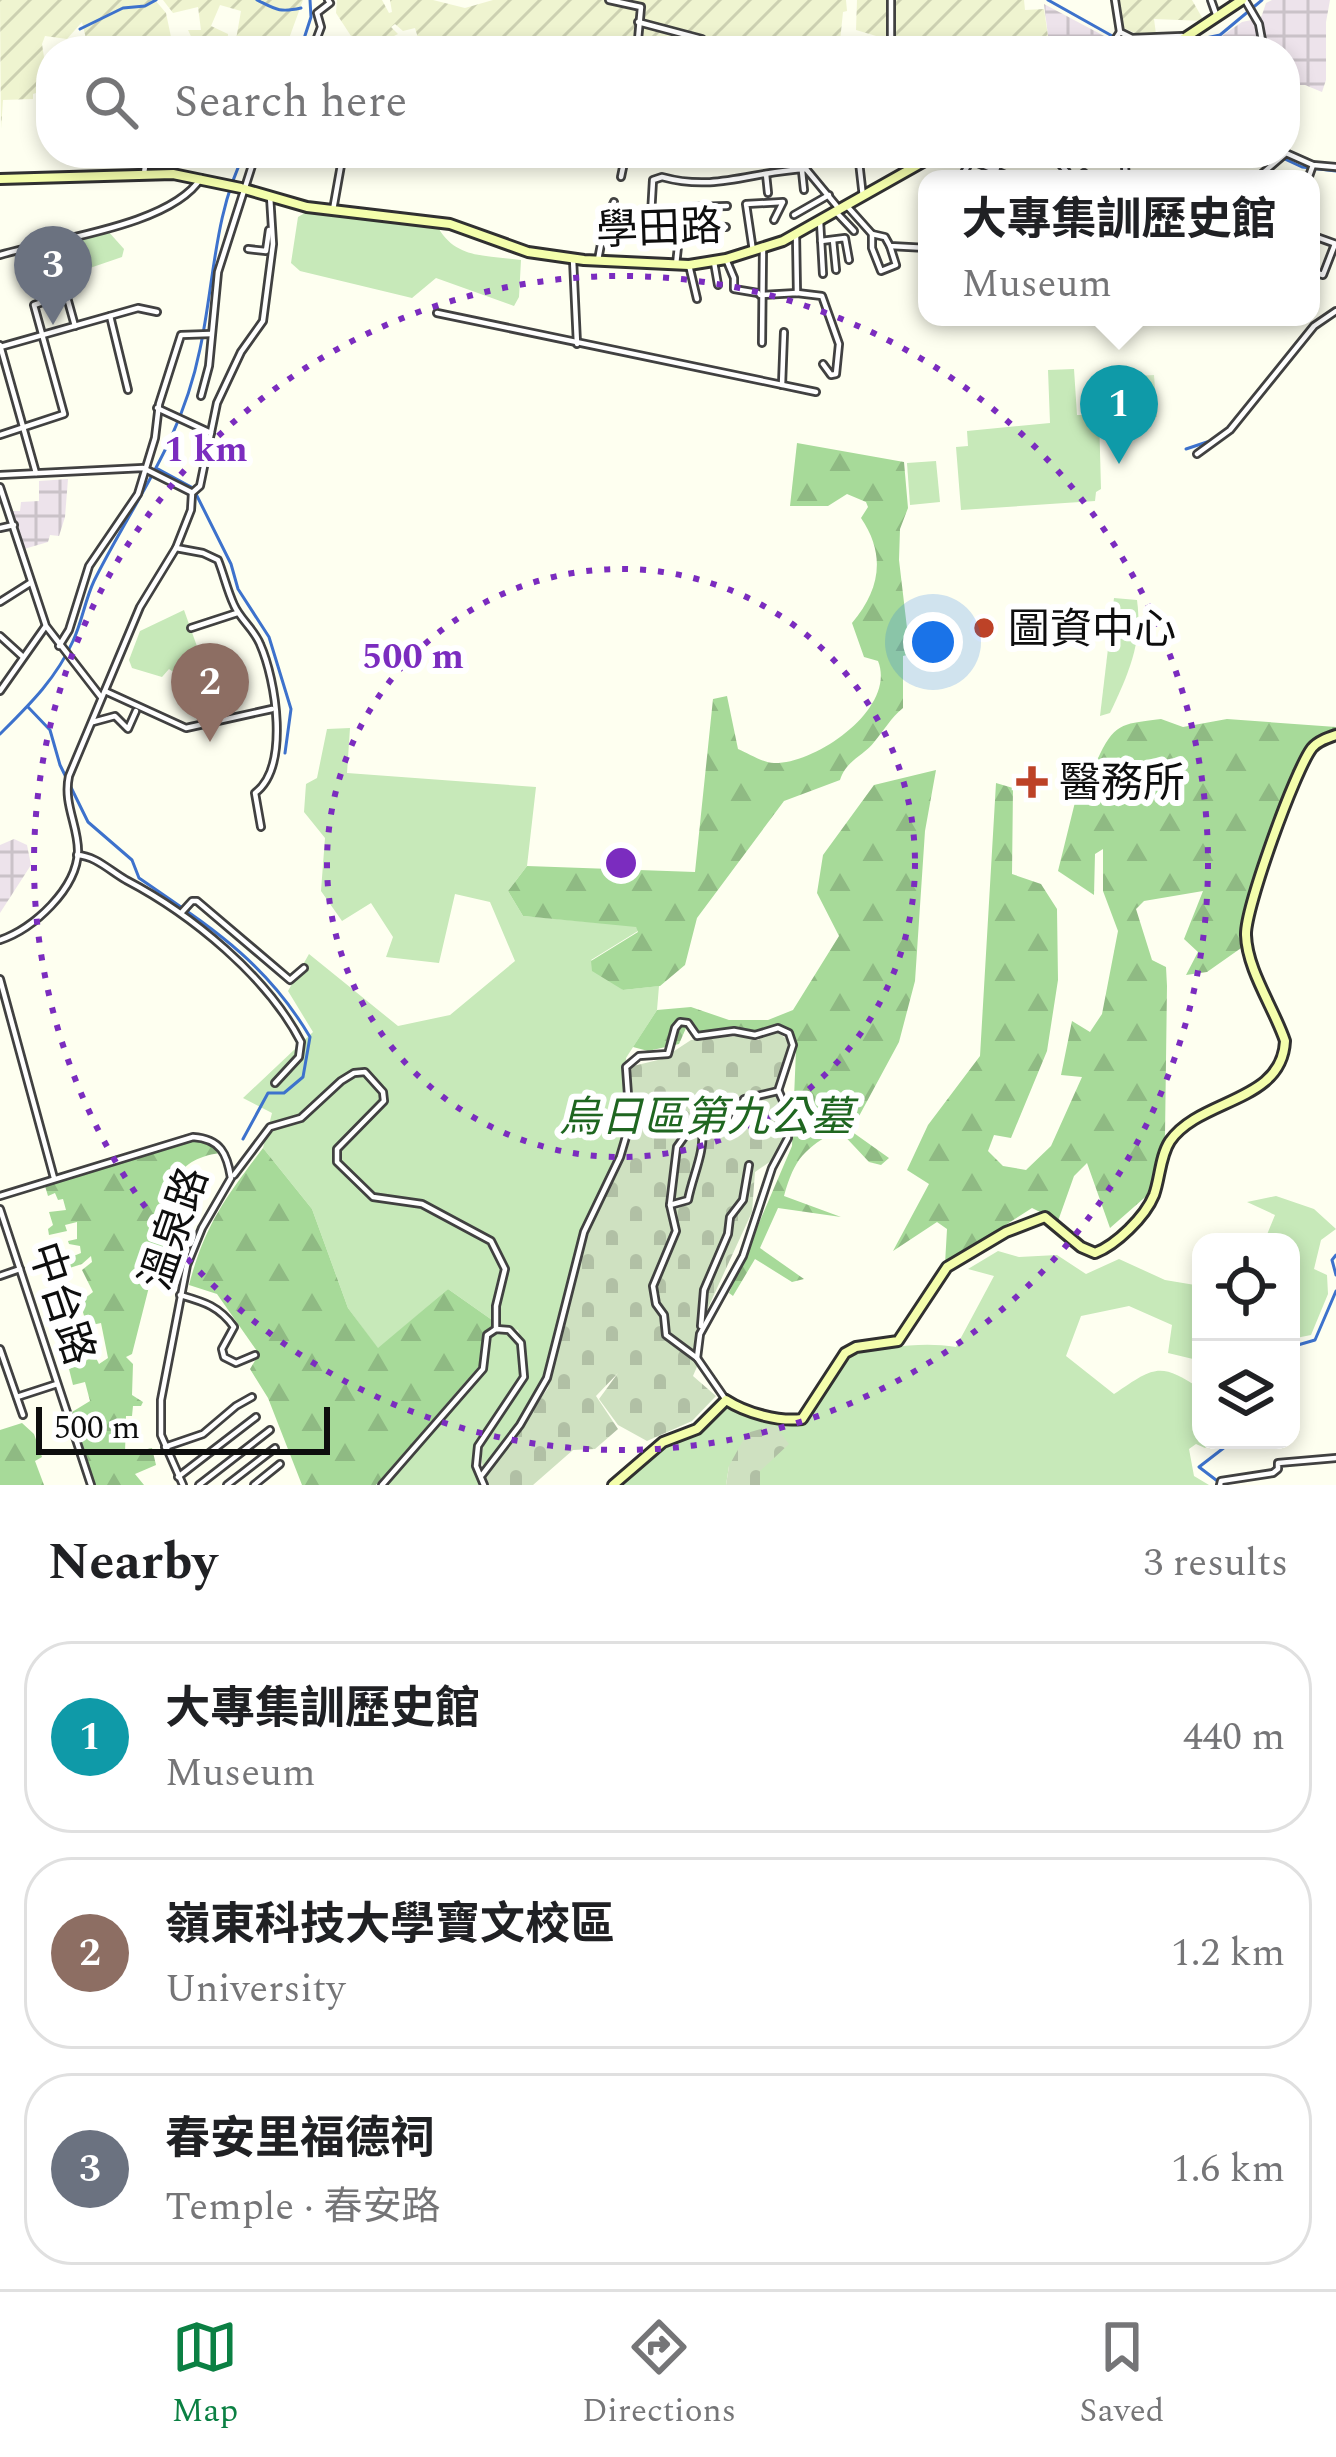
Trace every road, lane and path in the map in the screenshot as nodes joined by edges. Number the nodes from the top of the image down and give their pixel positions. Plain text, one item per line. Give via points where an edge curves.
1 (328, 0) edge
2 (609, 0) edge
3 (891, 0) edge
4 (1115, 0) edge
5 (1211, 0) edge
6 (1245, 1) edge
7 (1216, 17) junction
8 (638, 22) junction
9 (1120, 32) junction
10 (1189, 35) joint
11 (318, 36) edge
12 (638, 36) edge
13 (688, 36) edge
14 (891, 36) edge
15 (1117, 36) edge
16 (1128, 36) edge
17 (1170, 36) edge
18 (1260, 36) edge
19 (1300, 159) edge
20 (1313, 165) junction
21 (1336, 167) edge
22 (145, 168) edge
23 (250, 168) edge
24 (340, 168) edge
25 (623, 168) edge
26 (860, 168) edge
27 (913, 168) edge
28 (801, 169) junction
29 (1311, 170) edge
30 (766, 172) junction
31 (144, 173) junction
32 (621, 177) dead end
33 (201, 178) junction
34 (0, 179) edge
35 (243, 188) junction
36 (804, 190) dead end
37 (768, 193) dead end
38 (829, 195) junction
39 (270, 196) junction
40 (863, 197) junction
41 (614, 202) dead end
42 (727, 206) dead end
43 (841, 209) junction
44 (332, 210) junction
45 (650, 215) dead end
46 (794, 215) dead end
47 (774, 220) dead end
48 (820, 221) junction
49 (271, 225) junction
50 (684, 225) junction
51 (726, 227) dead end
52 (854, 230) dead end
53 (872, 234) junction
54 (796, 235) junction
55 (679, 237) junction
56 (833, 239) junction
57 (51, 240) junction
58 (718, 240) dead end
59 (820, 241) junction
60 (1335, 244) edge
61 (890, 246) junction
62 (918, 248) edge
63 (248, 249) dead end
64 (758, 250) junction
65 (0, 255) edge
66 (726, 259) junction
67 (573, 260) junction
68 (849, 260) dead end
69 (598, 261) junction
70 (714, 262) junction
71 (676, 265) junction
72 (689, 265) junction
73 (836, 270) dead end
74 (824, 274) dead end
75 (1320, 275) edge
76 (718, 285) dead end
77 (797, 292) junction
78 (66, 294) junction
79 (760, 294) junction
80 (697, 299) dead end
81 (157, 312) dead end
82 (437, 313) dead end
83 (110, 316) junction
84 (76, 326) junction
85 (1314, 326) edge
86 (784, 332) dead end
87 (43, 334) junction
88 (210, 334) junction
89 (762, 343) dead end
90 (577, 344) junction
91 (0, 346) edge
92 (824, 364) dead end
93 (782, 385) junction
94 (128, 390) dead end
95 (816, 392) dead end
96 (201, 396) dead end
97 (157, 408) junction
98 (23, 427) junction
99 (211, 433) junction
100 (0, 435) edge
101 (1197, 454) dead end
102 (150, 472) junction
103 (0, 475) edge
104 (37, 475) junction
105 (0, 487) edge
106 (192, 493) junction
107 (14, 525) junction
108 (0, 528) edge
109 (176, 548) junction
110 (30, 583) junction
111 (0, 602) edge
112 (238, 613) junction
113 (46, 626) junction
114 (191, 628) dead end
115 (0, 636) edge
116 (60, 648) junction
117 (22, 656) junction
118 (0, 691) edge
119 (103, 694) junction
120 (272, 709) junction
121 (136, 711) dead end
122 (93, 722) junction
123 (1336, 735) edge
124 (261, 827) dead end
125 (77, 855) junction
126 (181, 914) junction
127 (0, 940) edge
128 (304, 968) dead end
129 (0, 979) edge
130 (275, 1083) dead end
131 (778, 1091) junction
132 (702, 1128) junction
133 (749, 1166) dead end
134 (54, 1178) junction
135 (231, 1178) junction
136 (0, 1196) edge
137 (670, 1205) junction
138 (0, 1209) edge
139 (20, 1269) junction
140 (0, 1276) edge
141 (180, 1295) junction
142 (496, 1329) junction
143 (701, 1332) junction
144 (0, 1349) edge
145 (255, 1355) dead end
146 (697, 1358) junction
147 (58, 1384) junction
148 (17, 1397) junction
149 (252, 1397) dead end
150 (726, 1400) junction
151 (22, 1415) dead end
152 (256, 1417) dead end
153 (270, 1430) dead end
154 (165, 1448) junction
155 (275, 1448) dead end
156 (1336, 1458) edge
157 (280, 1464) dead end
158 (482, 1475) junction
159 (178, 1477) junction
160 (91, 1485) edge
161 (183, 1485) edge
162 (199, 1485) edge
163 (227, 1485) edge
164 (254, 1485) edge
165 (382, 1485) edge
166 (484, 1485) edge
167 (614, 1485) edge
168 (1220, 1485) edge

1 - 11 street via 317,13
2 - 8 street via 639,4
3 - 14 street
4 - 9 street
5 - 7 street
6 - 7 street
6 - 18 street
7 - 10 street
8 - 12 street
8 - 13 street
9 - 15 street
9 - 16 street
10 - 17 street
19 - 20 street
20 - 21 street
20 - 29 street
22 - 31 street
23 - 35 street
24 - 44 street
25 - 32 street
26 - 40 street
27 - 40 street, 學田路
28 - 30 street
28 - 36 street
28 - 38 street
30 - 37 street
30 - 45 street via 723,184 656,179
31 - 33 street, 學田路
31 - 34 street, 學田路
33 - 35 street, 學田路
33 - 57 street via 150,215
35 - 39 street, 學田路
35 - 88 street
38 - 43 street
38 - 46 street
39 - 44 street, 學田路
39 - 49 street
40 - 43 street, 學田路
41 - 69 street
42 - 50 street via 692,207
43 - 48 street, 學田路
43 - 52 street
43 - 53 street
44 - 67 street, 學田路 via 450,224
47 - 64 street via 782,202 746,204
48 - 54 street, 學田路
48 - 59 street
49 - 63 street via 266,251
49 - 99 street via 263,321 223,388
50 - 51 street
50 - 55 street
53 - 61 street
53 - 61 street via 880,272 896,266
54 - 64 street, 學田路
54 - 77 street
55 - 58 street
55 - 71 street
56 - 59 street
56 - 68 street via 845,238
56 - 73 street
57 - 65 street
57 - 78 street
59 - 74 street
60 - 75 street via 1326,277
61 - 62 street
64 - 66 street, 學田路
64 - 79 street
66 - 70 street, 學田路
66 - 79 street via 734,289
67 - 69 street, 學田路
67 - 90 street
69 - 71 street, 學田路
70 - 72 street, 學田路
70 - 76 street
71 - 72 street, 學田路
72 - 80 street
77 - 79 street
77 - 92 street via 823,298 839,347 836,374
78 - 84 street
78 - 87 street via 35,303
79 - 89 street
81 - 83 street
82 - 90 street
83 - 84 street
83 - 94 street
84 - 87 street
85 - 101 street via 1230,430
86 - 93 street
87 - 91 street
87 - 98 street via 65,410
88 - 96 street
88 - 97 street via 182,335
90 - 93 street
91 - 98 street
93 - 95 street
97 - 99 street
97 - 102 street
98 - 100 street
98 - 104 street
99 - 106 street
102 - 104 street
102 - 106 street
102 - 116 street via 89,566
103 - 104 street
105 - 107 street
106 - 109 street
107 - 108 street
107 - 110 street
109 - 112 street via 218,560
109 - 119 street
110 - 111 street
110 - 113 street
112 - 114 street
112 - 120 street via 260,645
113 - 116 street
113 - 117 street
115 - 117 street
116 - 119 street
117 - 118 street
119 - 120 street via 186,728
119 - 122 street
120 - 124 street via 278,725 268,782 255,793
121 - 122 street via 128,729 115,716
122 - 125 street via 66,790
123 - 150 street via 1309,753 1246,924 1247,949 1285,1041 1267,1080 1169,1142 1153,1198 1108,1247 1088,1252 1045,1217 1031,1220 947,1268 898,1341 850,1349 802,1419
125 - 126 street
125 - 127 street via 39,917
126 - 128 street via 197,901 290,980
126 - 130 street via 216,939 295,1029 299,1057
129 - 134 street, 中台路
131 - 132 street via 744,1099 729,1129
131 - 143 street via 788,1138 743,1256
131 - 158 street via 793,1045 778,1028 697,1036 680,1022 671,1052 629,1062 630,1123 584,1232 547,1378
132 - 137 street via 678,1143
132 - 137 street via 704,1152 688,1200
133 - 143 street via 704,1290
134 - 135 street, 溫泉路 via 197,1137 227,1154
134 - 136 street, 溫泉路
135 - 141 street, 溫泉路 via 202,1228
135 - 142 street via 270,1127 301,1118 340,1081 365,1072 384,1101 337,1149 337,1162 373,1198 414,1201 491,1240 505,1269
137 - 146 street via 676,1231 654,1294 666,1334
138 - 139 street, 中台路
139 - 140 street
139 - 147 street, 中台路
141 - 145 street via 217,1306 231,1322 224,1357 236,1363
141 - 154 street, 溫泉路 via 161,1400
142 - 158 street via 517,1334 524,1377 478,1446
142 - 165 street via 487,1335 483,1369
143 - 146 street
144 - 148 street
146 - 150 street
147 - 148 street
147 - 160 street, 中台路
148 - 151 street
149 - 154 street via 203,1434
150 - 167 street
152 - 159 street
153 - 162 street
154 - 159 street, 溫泉路
155 - 163 street
156 - 168 street via 1278,1463 1273,1473
157 - 164 street
158 - 166 street
159 - 161 street, 溫泉路

